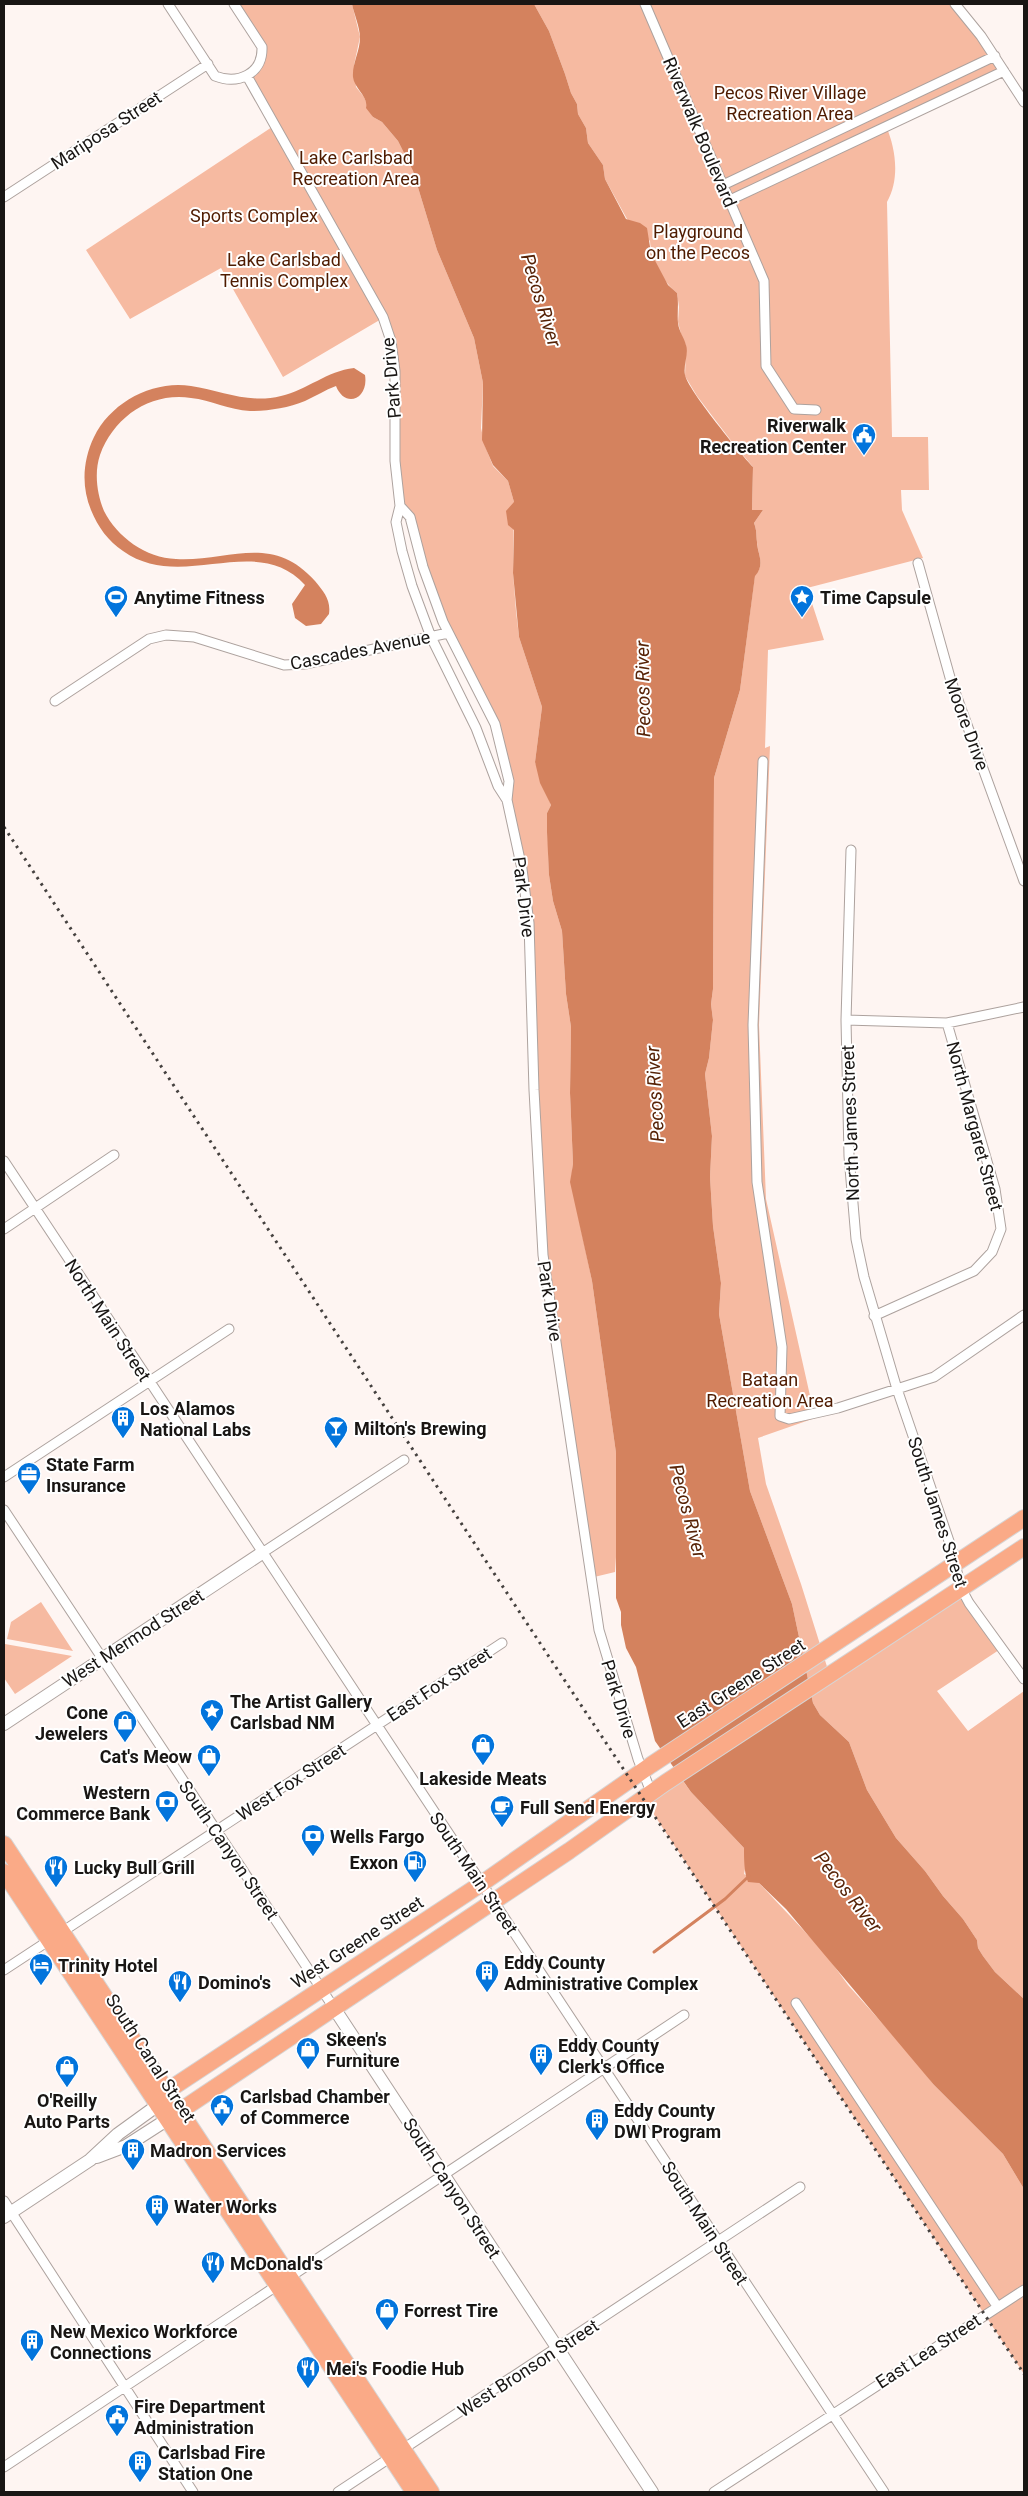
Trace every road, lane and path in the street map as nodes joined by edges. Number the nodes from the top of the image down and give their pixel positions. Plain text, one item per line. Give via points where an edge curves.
1 (168, 4) edge
2 (234, 4) edge
3 (645, 4) edge
4 (954, 4) edge
5 (995, 56) junction
6 (208, 64) junction
7 (1004, 71) junction
8 (247, 76) junction
9 (1024, 102) edge
10 (874, 114) junction
11 (880, 129) junction
12 (723, 185) junction
13 (4, 197) edge
14 (730, 200) junction
15 (816, 410) dead end
16 (400, 506) junction
17 (918, 563) dead end
18 (448, 633) junction
19 (431, 637) junction
20 (55, 701) dead end
21 (763, 761) dead end
22 (508, 800) junction
23 (851, 850) dead end
24 (1024, 881) edge
25 (1024, 1007) edge
26 (846, 1020) junction
27 (947, 1023) junction
28 (114, 1155) dead end
29 (4, 1161) edge
30 (35, 1208) junction
31 (4, 1229) edge
32 (874, 1316) junction
33 (1024, 1316) edge
34 (229, 1330) dead end
35 (149, 1382) junction
36 (897, 1389) junction
37 (404, 1460) dead end
38 (4, 1477) edge
39 (4, 1510) edge
40 (1024, 1518) edge
41 (1024, 1547) edge
42 (262, 1553) junction
43 (956, 1565) junction
44 (961, 1588) junction
45 (502, 1643) dead end
46 (102, 1659) junction
47 (1024, 1678) edge
48 (4, 1724) edge
49 (376, 1726) junction
50 (650, 1766) junction
51 (651, 1792) junction
52 (217, 1831) junction
53 (4, 1844) edge
54 (4, 1872) edge
55 (481, 1884) junction
56 (494, 1902) junction
57 (55, 1936) junction
58 (4, 1970) edge
59 (322, 1989) junction
60 (796, 2003) dead end
61 (334, 2008) junction
62 (684, 2015) dead end
63 (603, 2069) junction
64 (167, 2091) junction
65 (158, 2105) junction
66 (174, 2115) junction
67 (90, 2160) junction
68 (445, 2175) junction
69 (800, 2187) dead end
70 (4, 2202) edge
71 (7, 2215) edge
72 (718, 2242) junction
73 (284, 2282) junction
74 (1024, 2290) edge
75 (997, 2306) junction
76 (557, 2349) junction
77 (125, 2387) junction
78 (832, 2414) junction
79 (398, 2455) junction
80 (4, 2467) edge
81 (193, 2492) edge
82 (338, 2492) edge
83 (414, 2492) edge
84 (431, 2492) edge
85 (652, 2492) edge
86 (714, 2492) edge
87 (884, 2492) edge

1 - 6 street
2 - 8 street via 262,47 260,63
3 - 12 street, Riverwalk Boulevard
4 - 5 street
5 - 7 street
5 - 10 street
6 - 8 street via 215,76 224,79 236,80
6 - 13 street, Mariposa Street
7 - 9 street
7 - 11 street
8 - 16 street, Park Drive via 385,322 395,371 395,461
10 - 11 street
10 - 12 street
11 - 14 street
12 - 14 street, Riverwalk Boulevard
14 - 15 street, Riverwalk Boulevard via 764,281 766,366 794,409
16 - 18 street, Park Drive via 410,517 422,567
16 - 19 street, Park Drive via 396,522 402,551
17 - 24 street, Moore Drive via 951,681
18 - 19 street, Cascades Avenue
18 - 22 street, Park Drive via 495,724 509,781
19 - 20 street, Cascades Avenue via 305,664 284,665 194,637 155,636
19 - 22 street, Park Drive via 479,735 498,786
21 - 36 street via 753,1025 757,1182 782,1347 779,1413 782,1418 789,1419
22 - 50 street, Park Drive via 529,923 543,1255 578,1475 594,1604 607,1661
23 - 26 street, North James Street
25 - 27 street
26 - 27 street
26 - 32 street, North James Street via 851,1198 856,1239
27 - 32 street, North Margaret Street via 995,1189 1001,1229 992,1252 974,1271
28 - 30 street
29 - 30 street, North Main Street
30 - 31 street
30 - 35 street, North Main Street
32 - 36 street, North James Street
33 - 36 street via 934,1377
34 - 35 street
35 - 38 street
35 - 42 street, North Main Street
36 - 43 street, South James Street
37 - 42 street
39 - 46 street, South Canyon Street
40 - 43 highway, East Greene Street
41 - 44 highway
42 - 46 street, West Mermod Street
42 - 49 street, South Main Street
43 - 44 street, South James Street
43 - 50 highway, East Greene Street
44 - 47 street, South James Street
44 - 51 highway
45 - 49 street, East Fox Street
46 - 48 street, West Mermod Street
46 - 52 street, South Canyon Street
49 - 52 street, West Fox Street
49 - 55 street, South Main Street
50 - 51 street, Park Drive
50 - 55 highway, East Greene Street
51 - 56 highway
52 - 57 street, West Fox Street
52 - 59 street, South Canyon Street
53 - 57 highway, South Canal Street
54 - 57 highway, South Canal Street
55 - 56 street, South Main Street
55 - 59 highway, West Greene Street
56 - 61 highway, West Greene Street
56 - 63 street, South Main Street
57 - 58 street, West Fox Street
57 - 64 highway, South Canal Street
57 - 65 highway, South Canal Street
59 - 61 street, South Canyon Street
59 - 64 highway, West Greene Street
60 - 75 street
61 - 66 highway, West Greene Street
61 - 68 street, South Canyon Street
62 - 63 street
63 - 68 street
63 - 72 street, South Main Street
64 - 65 highway, West Greene Street
64 - 66 highway, South Canal Street
65 - 66 highway, South Canal Street
65 - 67 street, West Greene Street via 118,2134
66 - 67 street, West Greene Street via 126,2146
66 - 73 highway, South Canal Street
67 - 71 street, West Greene Street
68 - 73 street
68 - 76 street, South Canyon Street
69 - 72 street, West Bronson Street
70 - 71 street
71 - 77 street
72 - 76 street, West Bronson Street
72 - 78 street, South Main Street
73 - 77 street
73 - 79 highway, South Canal Street
74 - 75 street, East Lea Street
75 - 78 street, East Lea Street
76 - 79 street, West Bronson Street
76 - 85 street, South Canyon Street
77 - 80 street
77 - 81 street
78 - 86 street, East Lea Street
78 - 87 street, South Main Street
79 - 82 street, West Bronson Street
79 - 83 highway, South Canal Street
79 - 84 highway, South Canal Street

